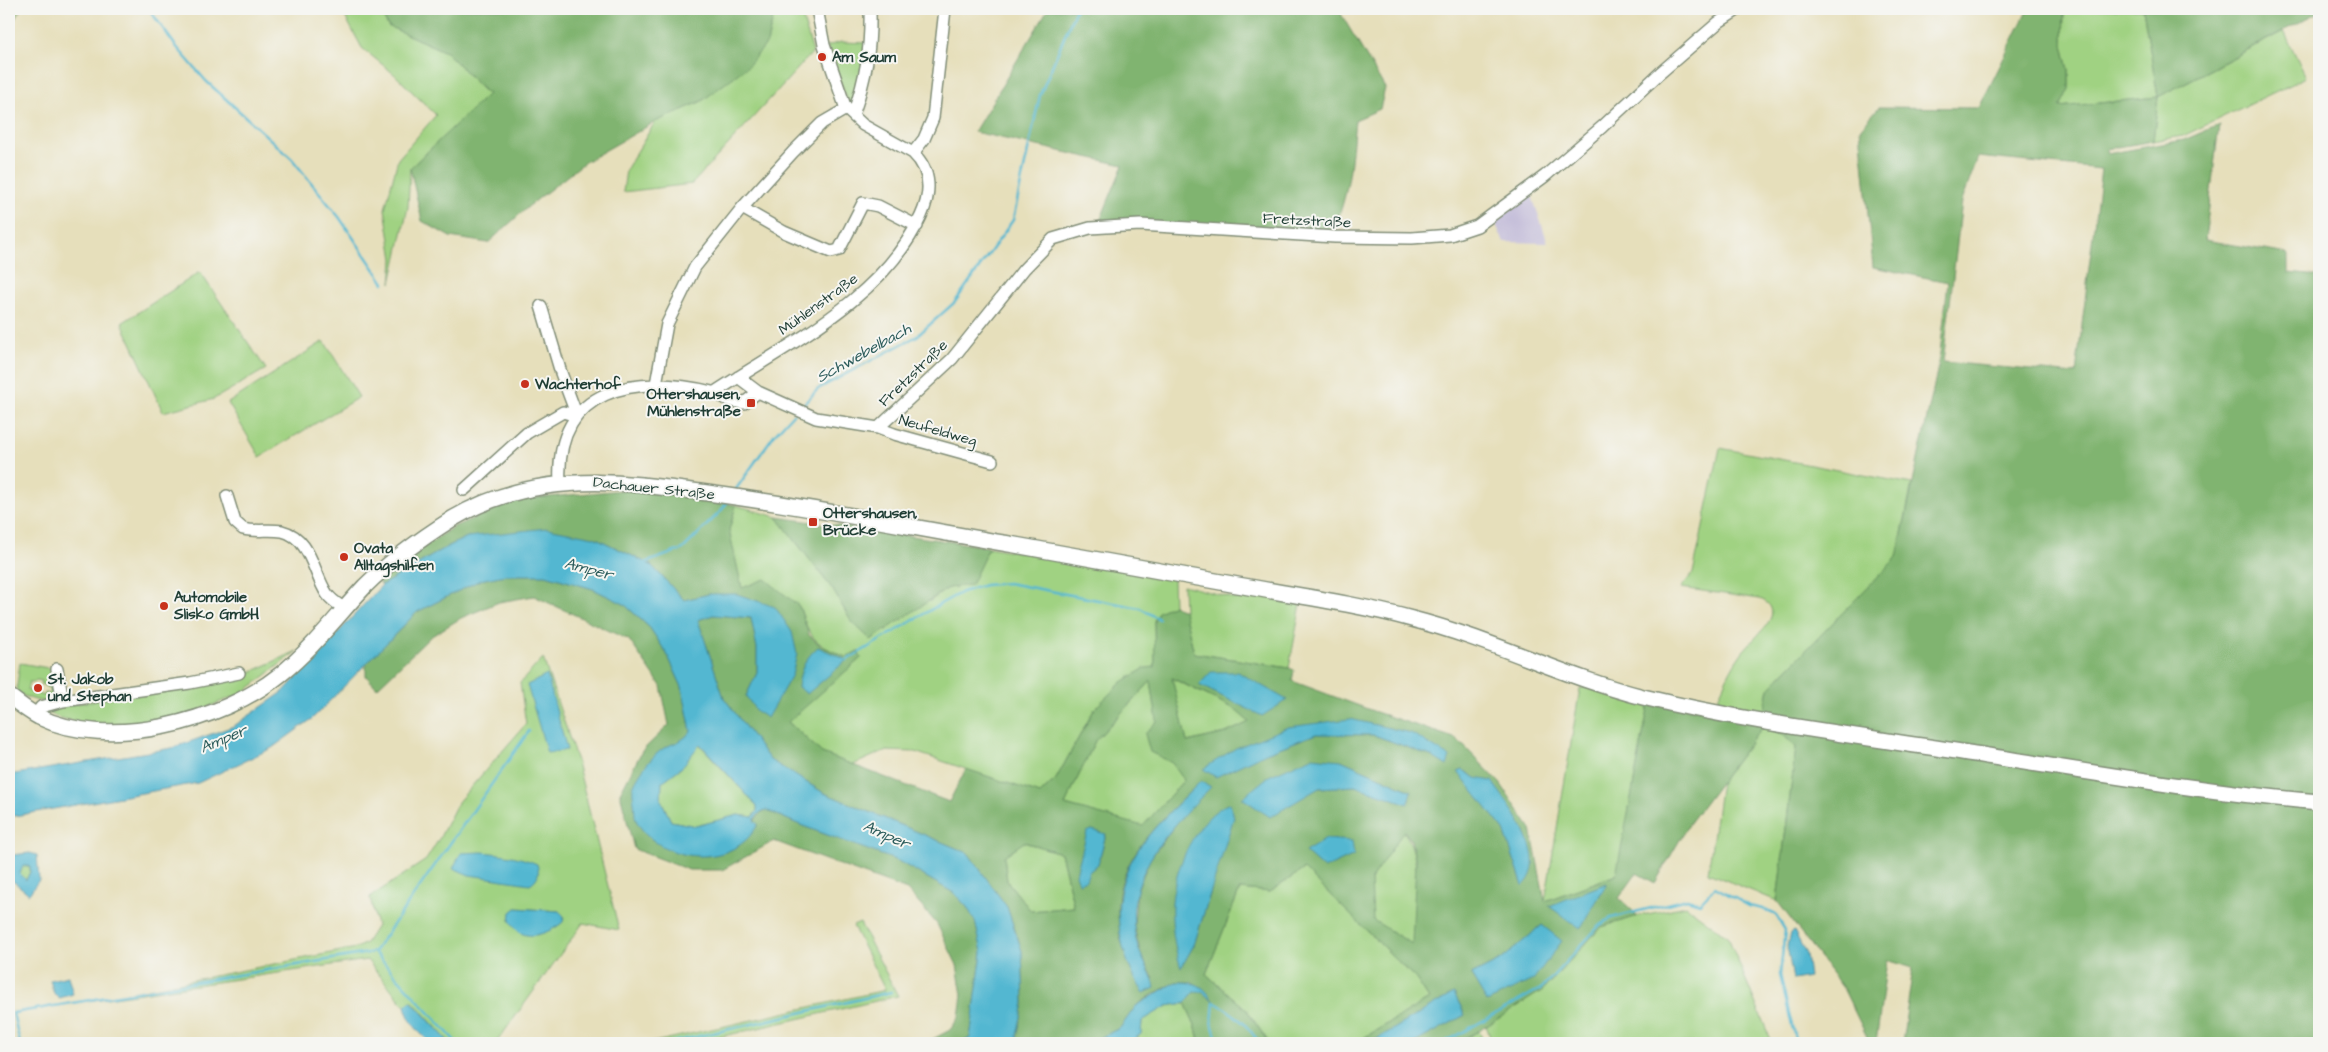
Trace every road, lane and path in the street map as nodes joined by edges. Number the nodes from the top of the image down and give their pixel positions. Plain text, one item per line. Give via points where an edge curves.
1 (817, 9) edge
2 (870, 9) edge
3 (944, 9) edge
4 (1739, 9) edge
5 (849, 112) junction
6 (913, 153) junction
7 (742, 208) junction
8 (917, 226) junction
9 (541, 306) dead end
10 (738, 377) junction
11 (656, 384) junction
12 (715, 392) junction
13 (758, 392) junction
14 (577, 416) junction
15 (878, 428) junction
16 (992, 461) dead end
17 (560, 483) junction
18 (464, 490) dead end
19 (227, 496) dead end
20 (345, 609) junction
21 (57, 669) dead end
22 (239, 673) dead end
23 (9, 696) edge
24 (63, 700) junction
25 (35, 715) junction
26 (2319, 802) edge

1 - 5 street via 824,45
2 - 5 street via 865,82
3 - 6 street via 933,118 924,139
4 - 15 street, Fretzstraße via 1718,22 1545,176 1477,226 1450,235 1412,238 1140,225 1090,228 1053,239 1024,269 952,359
5 - 6 street via 863,125
5 - 7 street via 822,123
6 - 8 street, Mühlenstraße via 922,161 929,187
7 - 8 street via 784,232 830,252 839,250 862,203 878,206
7 - 11 street via 695,267 680,296 667,324
8 - 10 street, Mühlenstraße via 899,255 860,295
9 - 14 street
10 - 12 street, Mühlenstraße
10 - 13 street, Neufeldweg
11 - 12 street
11 - 14 street via 616,389
12 - 13 street via 730,401 744,403
13 - 15 street, Neufeldweg via 816,418
14 - 17 street via 563,448
14 - 18 street via 563,412 527,433
15 - 16 street, Neufeldweg
17 - 20 main road, Dachauer Straße via 512,494 455,518 393,562
17 - 26 main road, Dachauer Straße via 599,481 733,497 1114,561 1412,619 1612,689 1754,720 2178,786
19 - 20 street via 235,522 243,529 282,531 296,537 309,553 328,596
20 - 25 main road, Dachauer Straße via 309,650 276,678 245,698 196,718 126,732 77,727
21 - 24 street
22 - 24 street
23 - 25 main road, Dachauer Straße
24 - 25 street via 41,707

